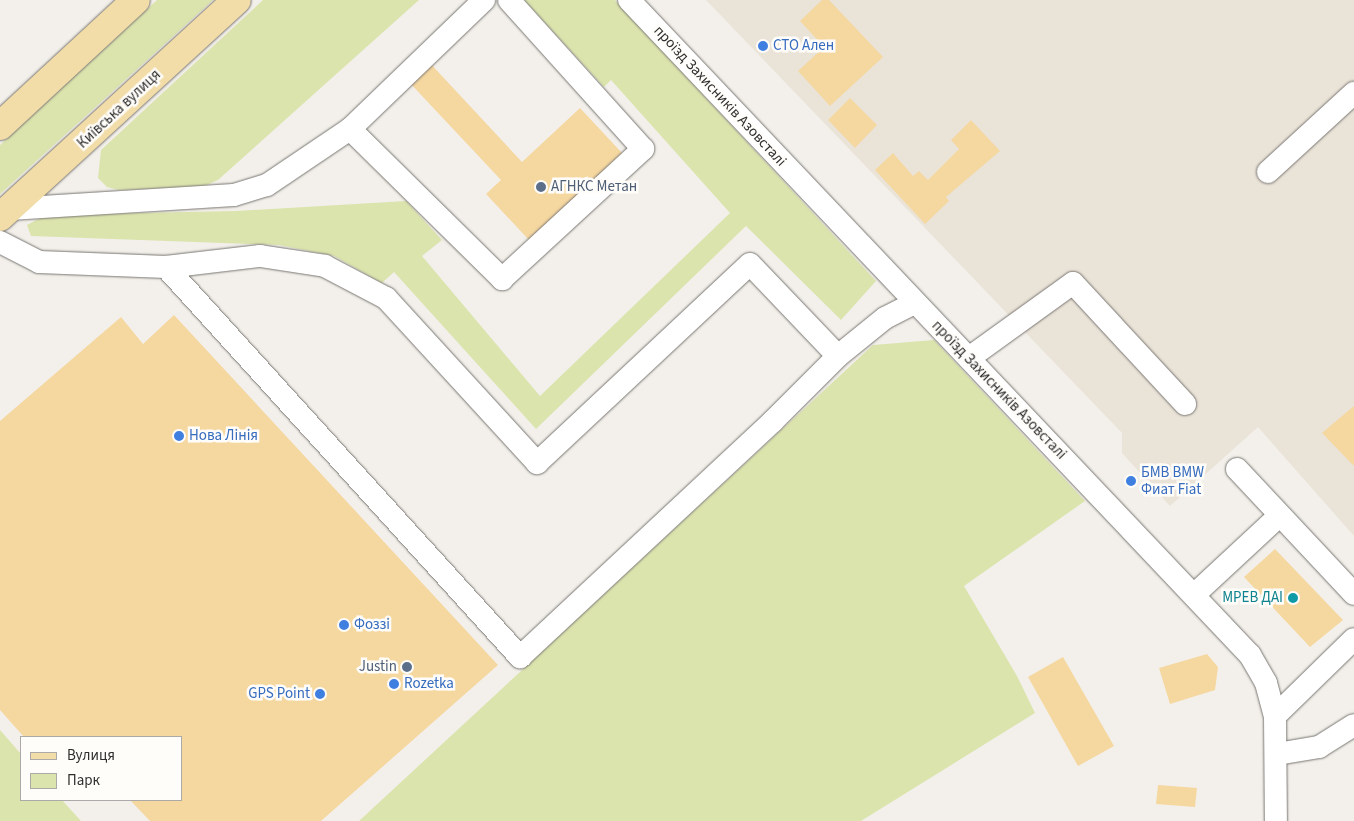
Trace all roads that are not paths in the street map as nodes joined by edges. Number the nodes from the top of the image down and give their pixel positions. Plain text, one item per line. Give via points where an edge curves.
1 (136, 0) edge
2 (237, 0) edge
3 (484, 0) edge
4 (509, 0) edge
5 (629, 0) edge
6 (1354, 93) edge
7 (0, 126) edge
8 (350, 129) junction
9 (1268, 172) dead end
10 (5, 213) edge
11 (0, 242) edge
12 (166, 267) junction
13 (914, 303) junction
14 (838, 356) junction
15 (969, 358) junction
16 (1185, 404) dead end
17 (1237, 469) dead end
18 (1280, 516) junction
19 (1195, 594) junction
20 (1354, 594) edge
21 (1354, 639) edge
22 (1276, 716) junction
23 (1354, 725) edge
24 (1277, 754) junction
25 (1276, 821) edge

1 - 7 main road
2 - 10 main road, Київська вулиця
3 - 8 street
4 - 8 street via 643,150 502,278
5 - 13 street, проїзд Захисників Азовсталі
6 - 9 street
8 - 10 street via 267,186 254,191
11 - 12 street via 39,262
12 - 14 street via 260,256 325,266 386,298 536,463 750,264
12 - 14 street via 520,657 765,429
13 - 14 street via 884,318
13 - 15 street, проїзд Захисників Азовсталі
15 - 16 street via 1073,283
15 - 19 street, проїзд Захисників Азовсталі
17 - 18 street
18 - 19 street
18 - 20 street
19 - 22 street, проїзд Захисників Азовсталі via 1250,655 1266,683
21 - 22 street
22 - 24 street, проїзд Захисників Азовсталі
23 - 24 street via 1319,747
24 - 25 street, проїзд Захисників Азовсталі

